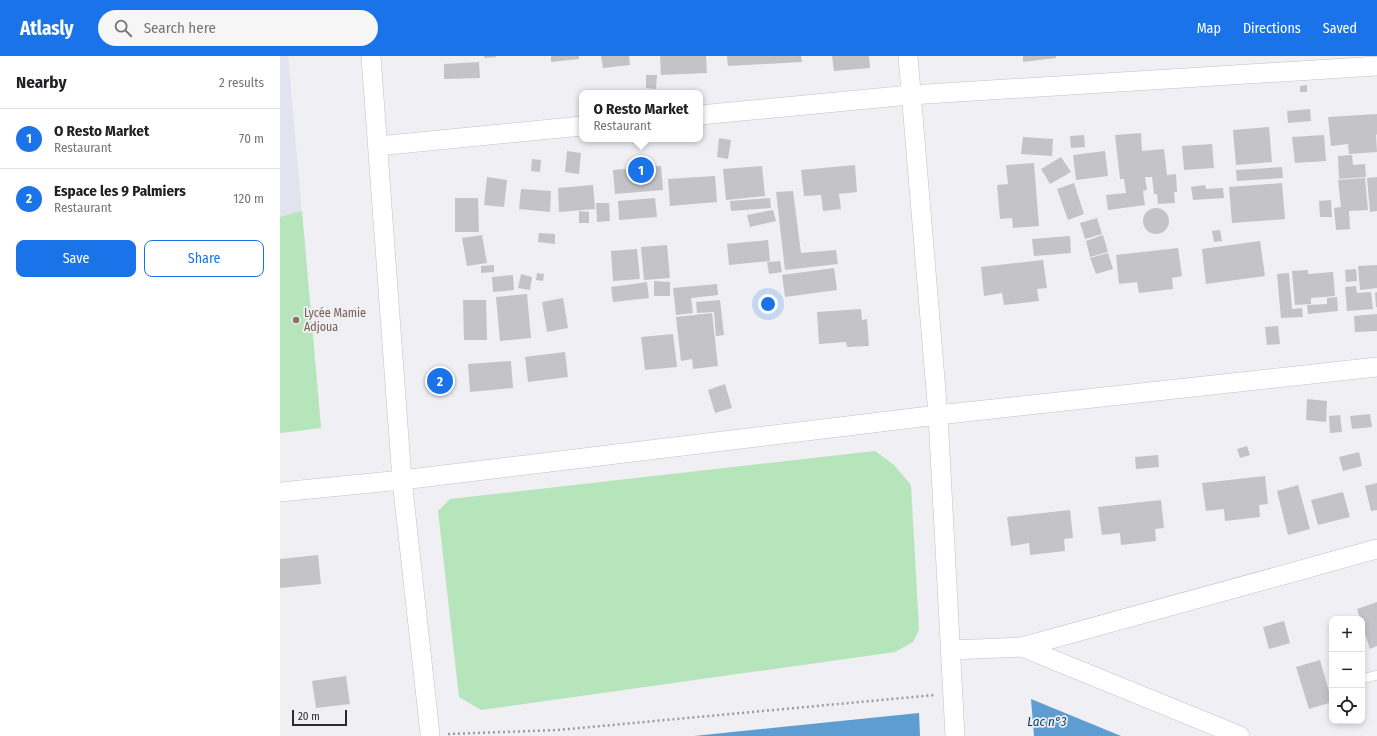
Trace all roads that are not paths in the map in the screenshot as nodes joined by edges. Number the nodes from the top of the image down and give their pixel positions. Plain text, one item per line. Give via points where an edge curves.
1 (371, 56) edge
2 (908, 56) edge
3 (1377, 66) edge
4 (910, 95) junction
5 (703, 115) edge
6 (579, 126) edge
7 (378, 146) junction
8 (1377, 367) edge
9 (938, 415) junction
10 (402, 480) junction
11 (280, 492) edge
12 (1377, 548) edge
13 (1022, 647) junction
14 (950, 650) junction
15 (1377, 675) edge
16 (1365, 678) edge
17 (430, 734) road end
18 (955, 736) edge
19 (1240, 736) edge

1 - 7 street
2 - 4 street
3 - 4 street
4 - 5 street
4 - 9 street
6 - 7 street
7 - 10 street
8 - 9 street
9 - 10 street
9 - 14 street
10 - 11 street
10 - 17 street
12 - 13 street
13 - 14 street
13 - 19 street
14 - 18 street
15 - 16 lane

